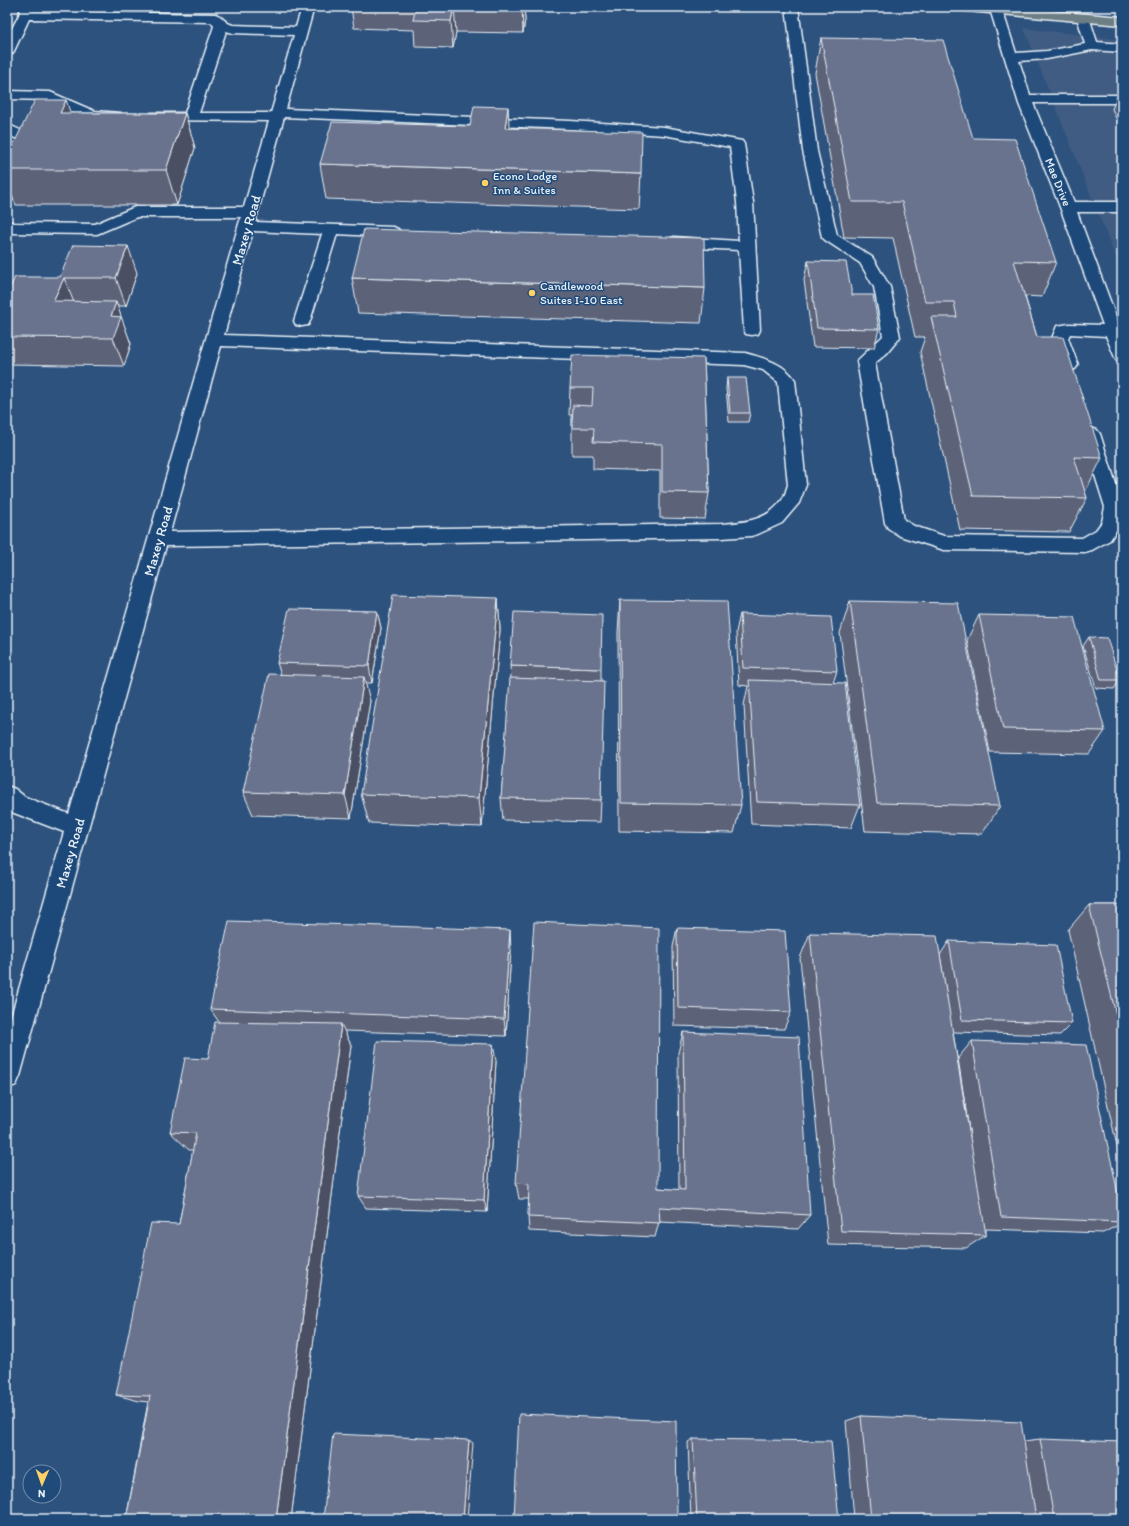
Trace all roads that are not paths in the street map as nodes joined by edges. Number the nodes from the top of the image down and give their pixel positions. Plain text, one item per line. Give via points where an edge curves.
1 (308, 7) edge
2 (792, 7) edge
3 (967, 7) edge
4 (996, 9) junction
5 (26, 11) edge
6 (1083, 17) junction
7 (1122, 21) edge
8 (221, 26) junction
9 (301, 31) junction
10 (1092, 46) junction
11 (1122, 48) edge
12 (7, 51) edge
13 (1011, 57) junction
14 (7, 96) edge
15 (1025, 99) junction
16 (1122, 99) edge
17 (278, 115) junction
18 (126, 116) edge
19 (141, 116) edge
20 (191, 117) junction
21 (7, 128) edge
22 (7, 197) edge
23 (1068, 207) junction
24 (1122, 207) edge
25 (249, 219) junction
26 (7, 225) edge
27 (331, 229) junction
28 (411, 232) edge
29 (657, 242) edge
30 (747, 246) junction
31 (302, 322) dead end
32 (752, 330) dead end
33 (1113, 331) junction
34 (215, 340) junction
35 (1122, 356) edge
36 (1074, 382) edge
37 (1086, 419) edge
38 (159, 539) junction
39 (7, 796) edge
40 (77, 827) junction
41 (7, 1076) edge

1 - 9 street, Maxey Road
2 - 37 street via 810,151 830,237 866,260 882,287 892,337 866,361 895,523 907,531 944,543 1085,545 1103,536 1111,523 1114,507
3 - 4 main road
4 - 6 main road
4 - 13 street, Mae Drive
5 - 8 street via 214,18
5 - 12 street
6 - 7 main road
6 - 10 street
8 - 9 street via 233,29
8 - 20 street
9 - 17 street, Maxey Road
10 - 11 street
10 - 13 street via 1047,55
13 - 15 street, Mae Drive
14 - 18 street via 50,96 93,115
15 - 16 street
15 - 23 street, Mae Drive
17 - 20 street
17 - 25 street, Maxey Road
17 - 30 street via 437,118 664,131 737,144 745,202
19 - 20 street
21 - 22 street via 26,138 26,150
23 - 24 street
23 - 33 street, Mae Drive
25 - 26 street via 135,212 97,229 10,228
25 - 27 street
25 - 34 street, Maxey Road
27 - 28 street
27 - 31 street
29 - 30 street
30 - 32 street
33 - 35 street, Mae Drive
33 - 36 street via 1063,330 1060,338
34 - 38 street, Maxey Road
34 - 38 street via 745,359 769,366 786,380 798,485 790,503 775,518 751,528 722,531
38 - 40 street, Maxey Road
39 - 40 street via 17,804
40 - 41 street, Maxey Road

